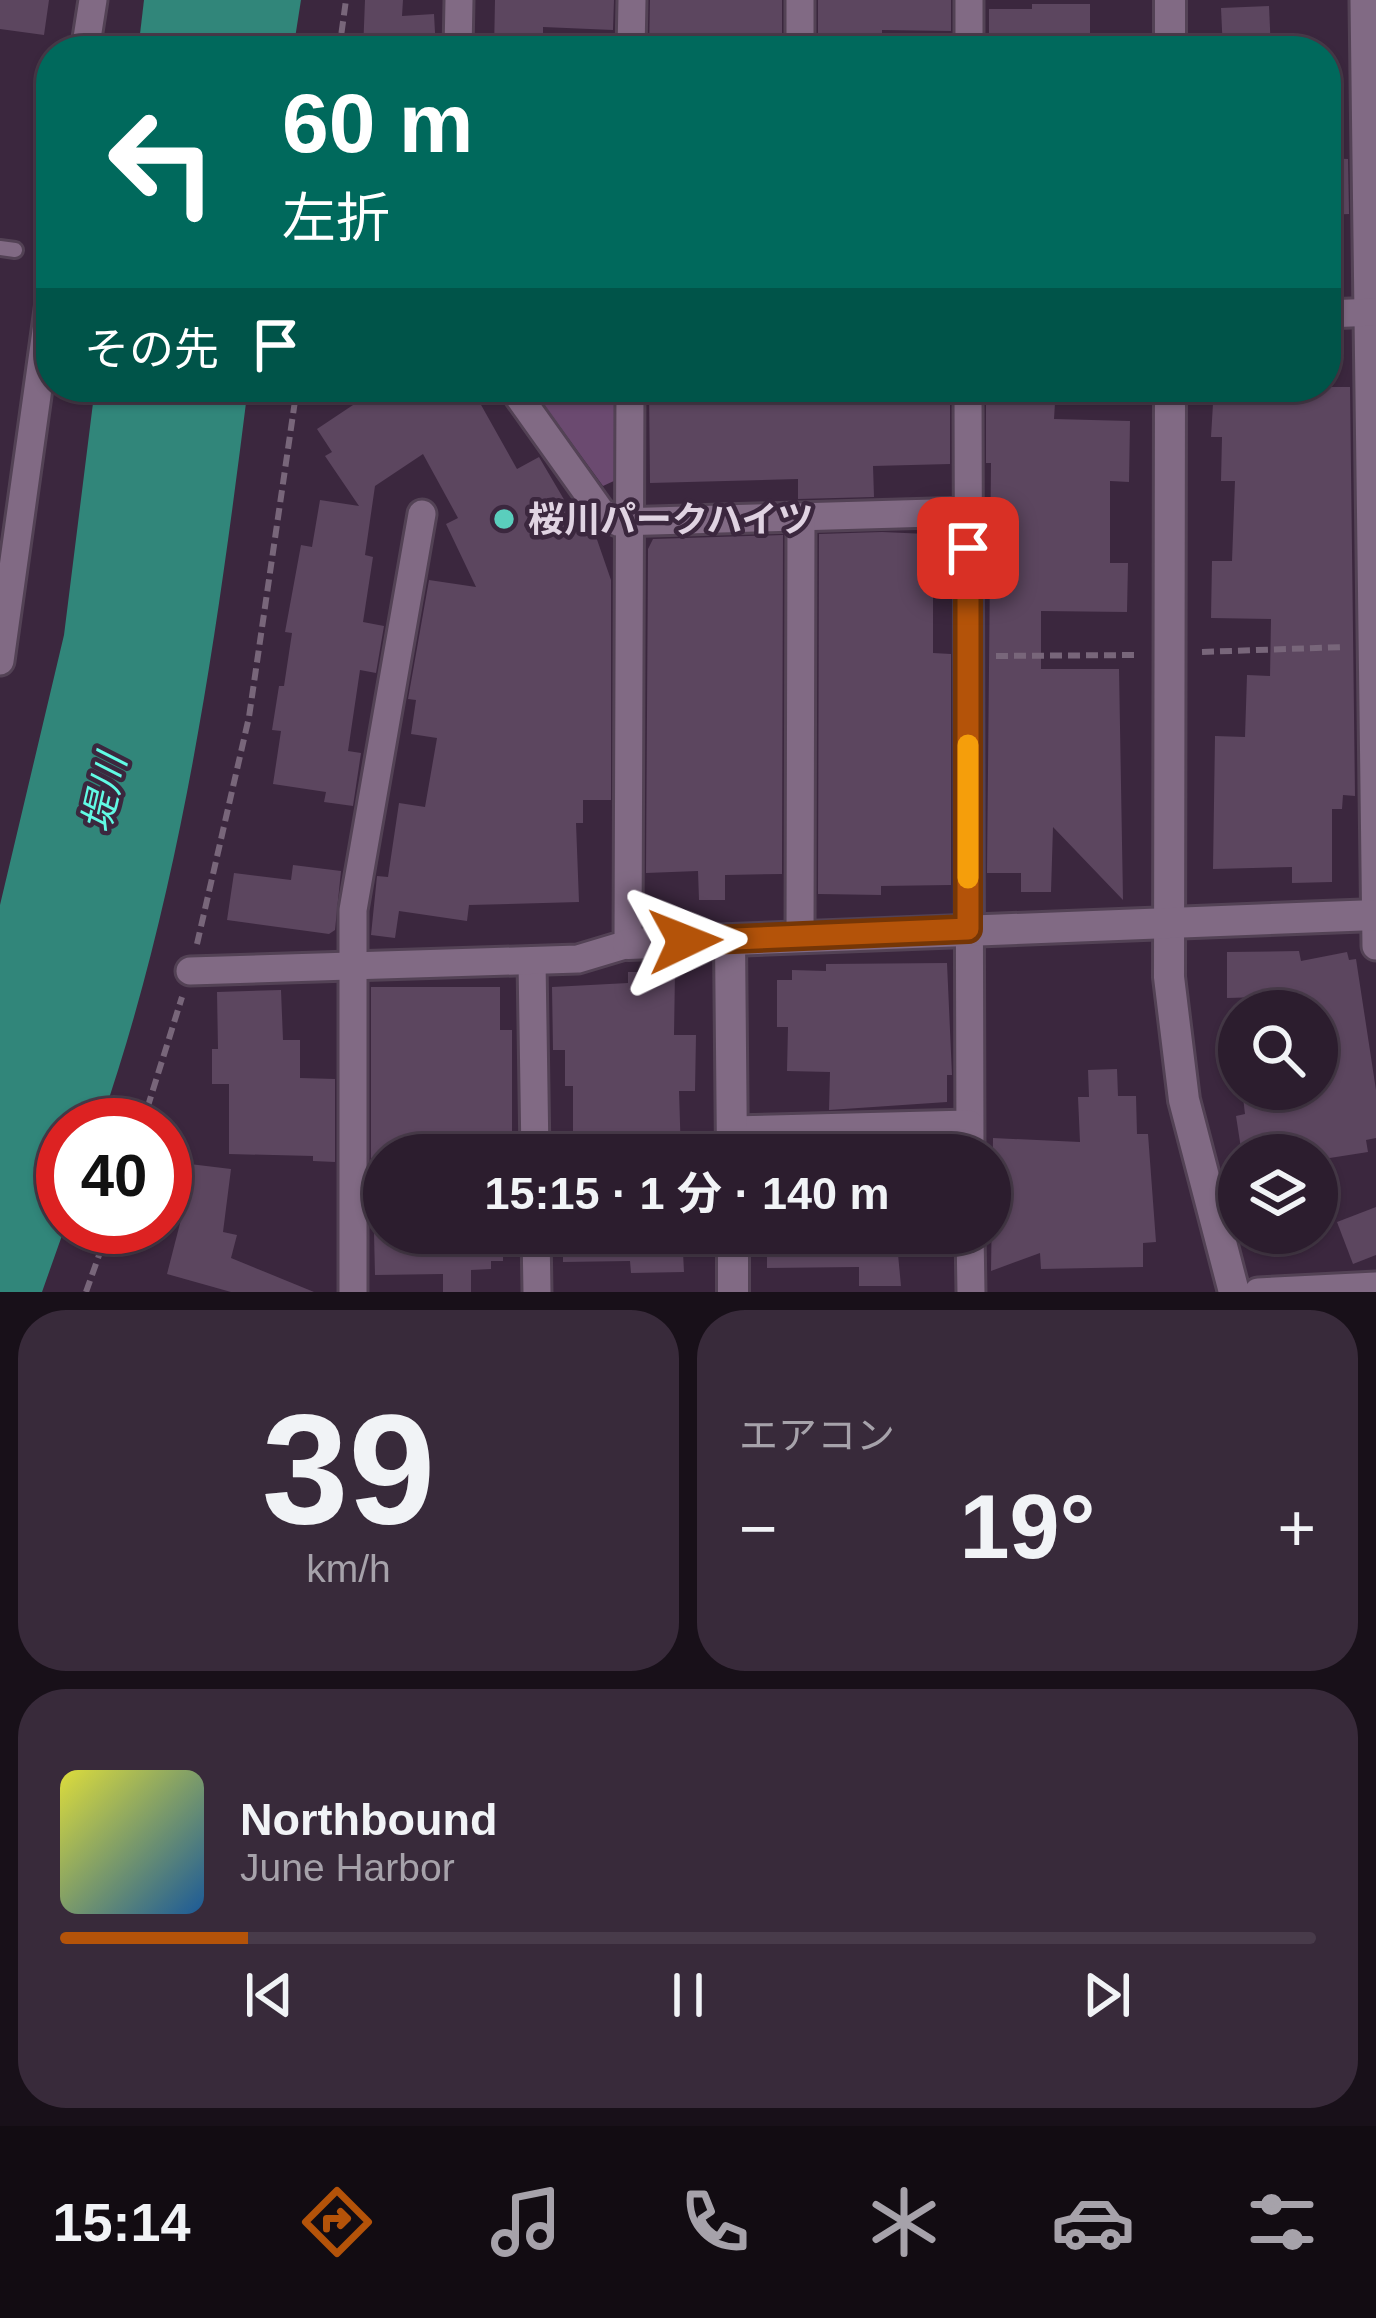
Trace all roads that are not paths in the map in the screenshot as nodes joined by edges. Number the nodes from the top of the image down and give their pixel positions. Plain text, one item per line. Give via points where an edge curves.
1 (93, 0) edge
2 (459, 0) edge
3 (632, 0) edge
4 (800, 0) edge
5 (969, 0) edge
6 (1170, 0) edge
7 (1364, 0) edge
8 (88, 36) edge
9 (458, 36) edge
10 (631, 36) edge
11 (800, 36) edge
12 (969, 36) edge
13 (1170, 36) edge
14 (1371, 136) edge
15 (1371, 312) edge
16 (1341, 313) edge
17 (36, 402) edge
18 (523, 402) edge
19 (630, 402) edge
20 (968, 402) edge
21 (1170, 402) edge
22 (1372, 498) edge
23 (968, 512) junction
24 (422, 514) dead end
25 (801, 519) junction
26 (628, 524) junction
27 (0, 661) edge
28 (1167, 922) junction
29 (1375, 926) edge
30 (968, 929) junction
31 (800, 937) junction
32 (730, 940) junction
33 (628, 944) junction
34 (532, 961) junction
35 (352, 965) junction
36 (190, 971) road end
37 (970, 1124) junction
38 (535, 1134) edge
39 (732, 1134) edge
40 (838, 1134) edge
41 (970, 1134) edge
42 (536, 1254) edge
43 (733, 1254) edge
44 (970, 1254) edge
45 (1376, 1286) edge
46 (353, 1292) edge
47 (537, 1292) edge
48 (733, 1292) edge
49 (971, 1292) edge
50 (1234, 1292) edge
51 (1258, 1292) edge

1 - 8 street
2 - 9 street
3 - 10 street
4 - 11 street
5 - 12 street
6 - 13 street
7 - 14 street
14 - 15 street
15 - 16 street
15 - 22 street
17 - 27 street
18 - 26 street via 601,512
19 - 26 street
20 - 23 street
21 - 28 street
22 - 29 street
23 - 25 street
23 - 30 street
24 - 35 street via 353,910
25 - 26 street
25 - 31 street
26 - 33 street
28 - 29 street
28 - 30 street
28 - 50 street via 1184,1100
30 - 31 street
30 - 37 street
31 - 32 street
32 - 33 street
32 - 39 street
33 - 34 street via 608,955
34 - 35 street
34 - 38 street
35 - 36 street
35 - 46 street
37 - 40 street
37 - 41 street
42 - 47 street
43 - 48 street
44 - 49 street
45 - 51 street

